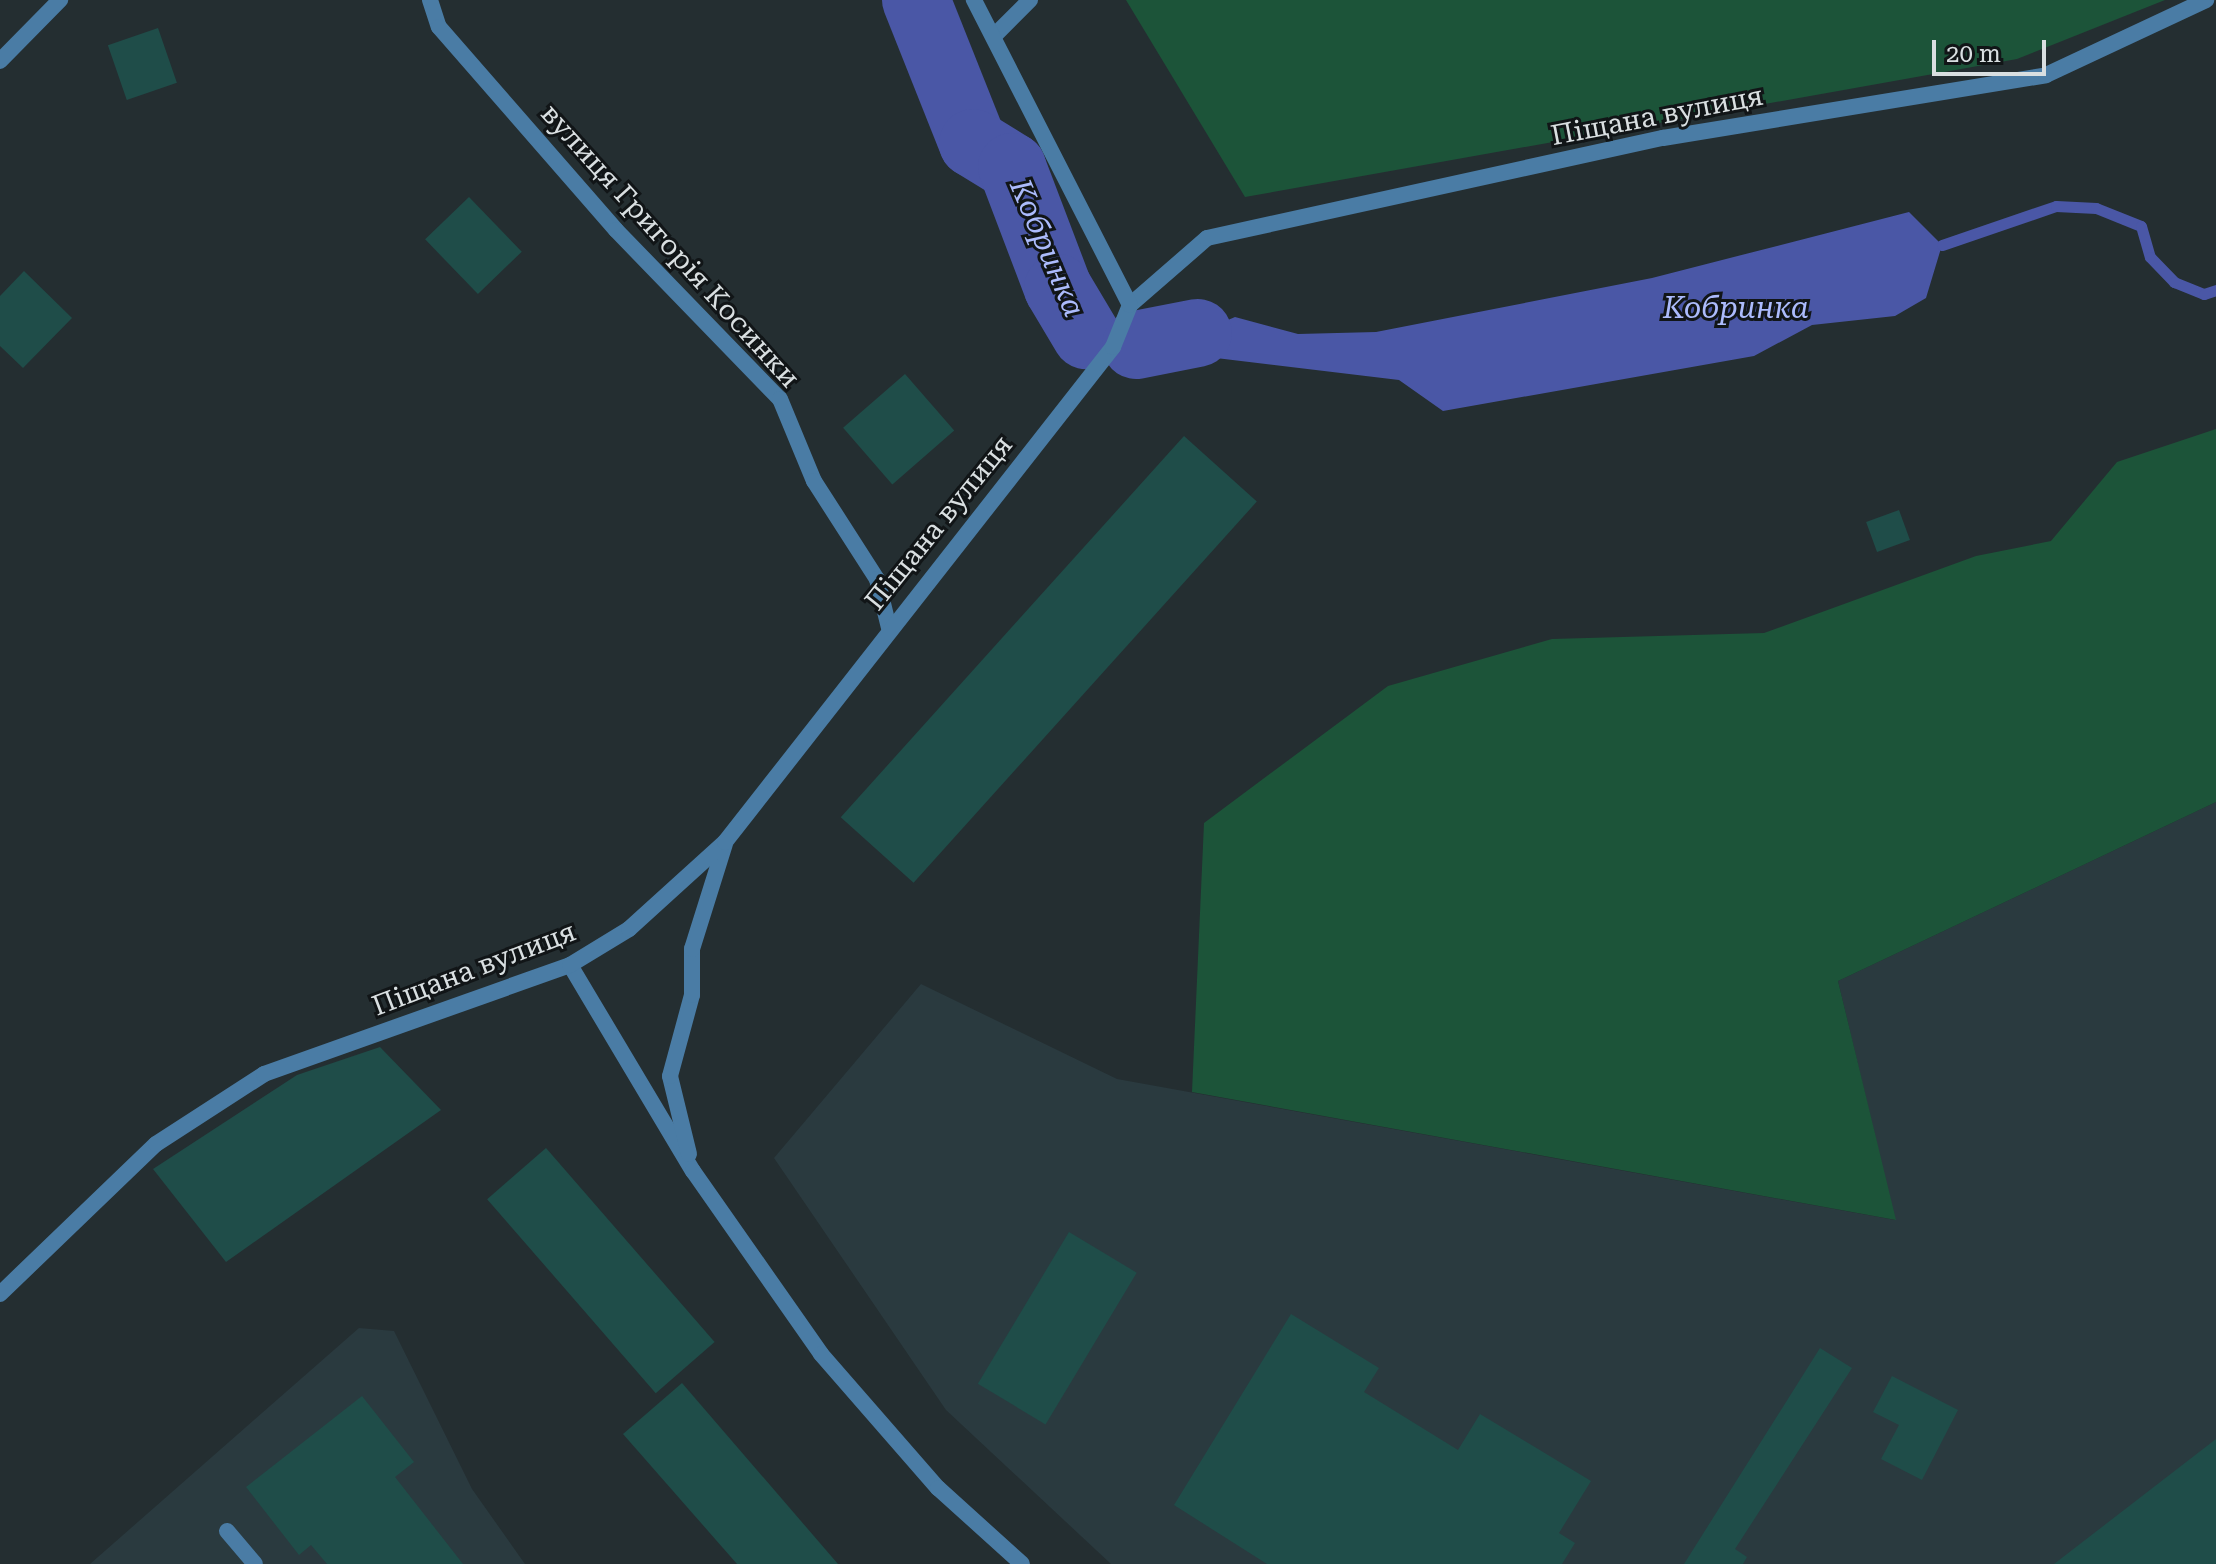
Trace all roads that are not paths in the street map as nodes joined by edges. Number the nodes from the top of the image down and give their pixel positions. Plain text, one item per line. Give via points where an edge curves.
1 (60, 0) edge
2 (430, 0) edge
3 (974, 0) edge
4 (1030, 0) edge
5 (2206, 0) edge
6 (994, 36) junction
7 (0, 61) edge
8 (1130, 305) junction
9 (889, 628) junction
10 (725, 842) junction
11 (570, 965) junction
12 (693, 1171) junction
13 (0, 1294) edge
14 (227, 1531) dead end
15 (255, 1564) edge
16 (1022, 1564) edge

1 - 7 street
2 - 9 street, вулиця Григорія Косинки via 439,27 606,218 780,399 814,481 877,579
3 - 6 street
4 - 6 street
5 - 8 street, Піщана вулиця via 2046,75 1663,138 1207,238
6 - 8 street
8 - 9 street, Піщана вулиця via 1113,347
9 - 10 street, Піщана вулиця
10 - 11 street, Піщана вулиця via 629,929
10 - 12 street via 692,949 692,995 670,1076
11 - 12 street
11 - 13 street, Піщана вулиця via 264,1074 156,1144
12 - 16 street via 821,1354 938,1488
14 - 15 street

